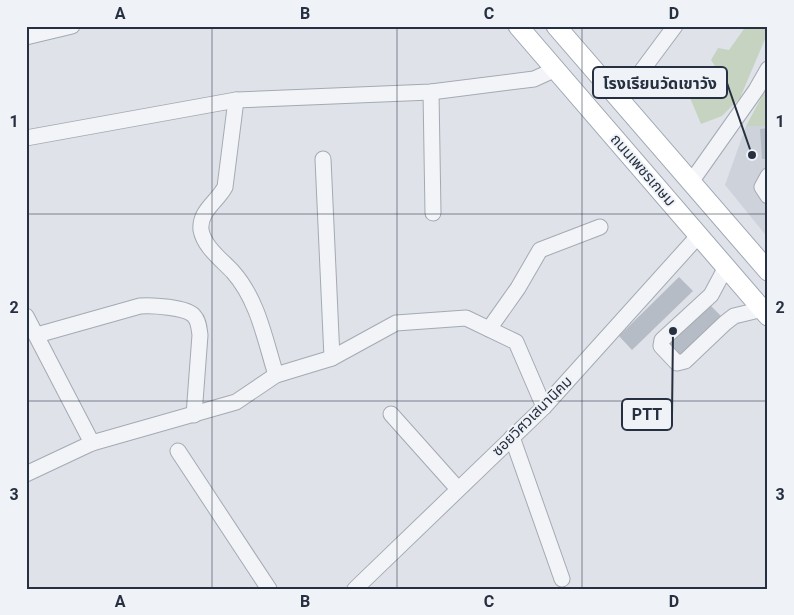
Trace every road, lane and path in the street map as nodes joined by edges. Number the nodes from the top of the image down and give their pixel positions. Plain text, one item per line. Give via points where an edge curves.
1 (72, 26) edge
2 (518, 26) edge
3 (556, 26) edge
4 (675, 26) edge
5 (26, 37) edge
6 (768, 68) edge
7 (556, 69) junction
8 (431, 92) junction
9 (236, 100) junction
10 (620, 100) junction
11 (26, 138) edge
12 (323, 159) dead end
13 (768, 176) edge
14 (691, 182) junction
15 (768, 196) edge
16 (433, 213) dead end
17 (600, 227) dead end
18 (699, 235) junction
19 (765, 262) edge
20 (726, 267) junction
21 (765, 312) edge
22 (26, 316) edge
23 (490, 329) junction
24 (37, 335) junction
25 (332, 358) junction
26 (276, 375) junction
27 (544, 407) junction
28 (194, 414) junction
29 (391, 414) dead end
30 (512, 437) junction
31 (92, 443) junction
32 (178, 451) dead end
33 (26, 474) edge
34 (458, 489) junction
35 (562, 579) dead end
36 (269, 589) edge
37 (355, 589) edge

1 - 5 street
2 - 7 main road, ถนนเพชรเกษม
3 - 10 main road, ถนนเพชรเกษม
4 - 10 street
6 - 14 street
7 - 8 street via 534,79
7 - 18 main road, ถนนเพชรเกษม
8 - 9 street
8 - 16 street
9 - 11 street
9 - 26 street via 225,187 203,216 202,231 208,245 245,286
10 - 14 main road, ถนนเพชรเกษม
12 - 25 street
13 - 15 street via 762,187
14 - 19 main road, ถนนเพชรเกษม
17 - 23 street via 540,250
18 - 20 main road, ถนนเพชรเกษม
18 - 27 street, ซอยวิศวเสนานิคม
20 - 21 main road, ถนนเพชรเกษม
20 - 21 street via 711,295 662,340 662,346 671,358 676,363 685,361 734,316
22 - 24 street
23 - 25 street via 466,318 396,322
23 - 27 street via 516,342
24 - 28 street via 140,306 155,305 189,312 195,316 200,335
24 - 31 street
25 - 26 street
26 - 28 street via 236,402
27 - 30 street, ซอยวิศวเสนานิคม
28 - 31 street
29 - 34 street
30 - 34 street, ซอยวิศวเสนานิคม
30 - 35 street
31 - 33 street
32 - 36 street
34 - 37 street, ซอยวิศวเสนานิคม

